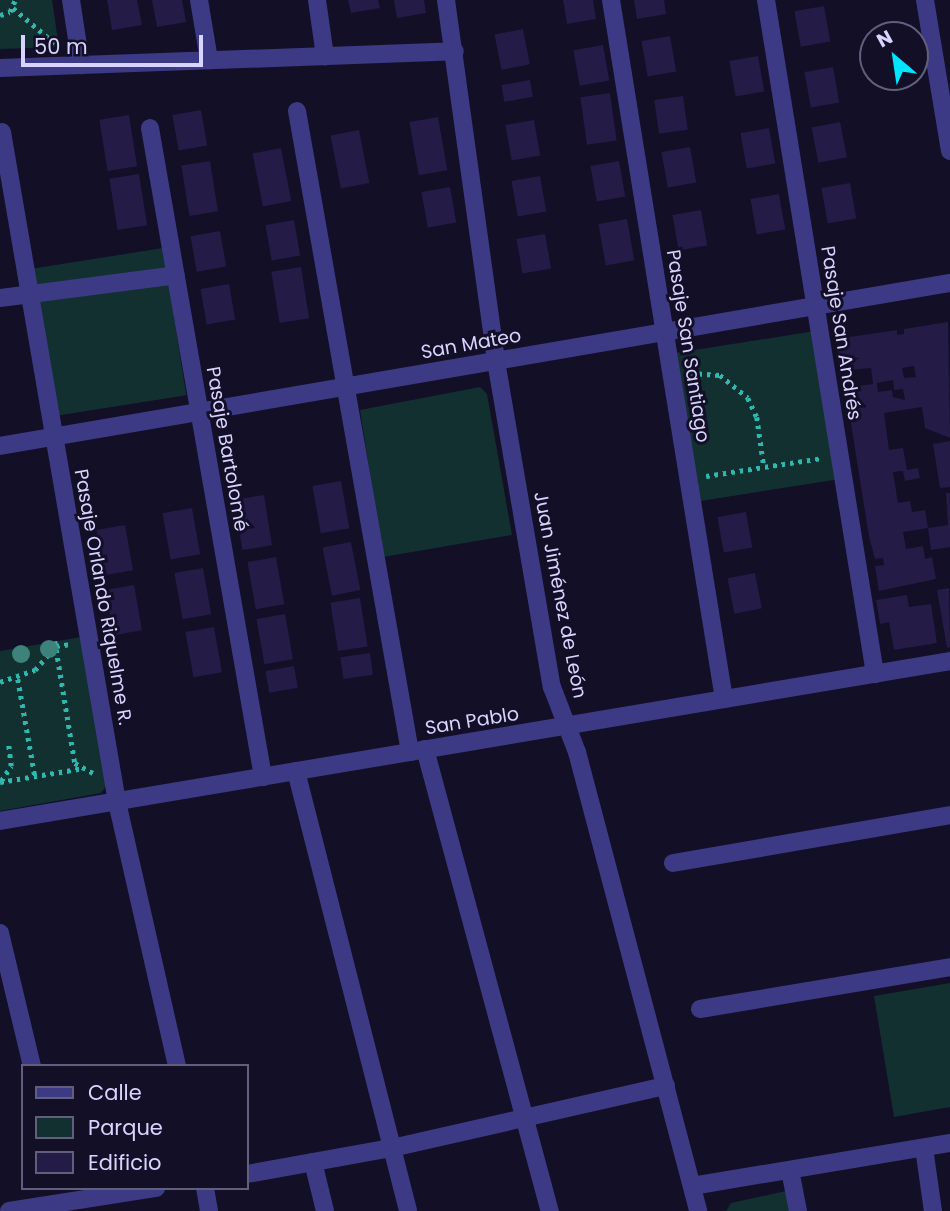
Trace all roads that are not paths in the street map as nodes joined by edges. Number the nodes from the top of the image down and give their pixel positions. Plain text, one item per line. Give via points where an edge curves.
1 (71, 0) edge
2 (199, 0) edge
3 (317, 0) edge
4 (446, 0) edge
5 (611, 0) edge
6 (766, 0) edge
7 (925, 0) edge
8 (455, 51) junction
9 (325, 56) junction
10 (209, 60) junction
11 (81, 65) junction
12 (0, 68) edge
13 (296, 111) dead end
14 (150, 128) dead end
15 (2, 132) edge
16 (950, 151) edge
17 (176, 275) junction
18 (950, 283) edge
19 (30, 295) junction
20 (0, 298) edge
21 (816, 306) junction
22 (665, 332) junction
23 (496, 361) junction
24 (345, 387) junction
25 (199, 412) junction
26 (54, 437) junction
27 (0, 446) edge
28 (950, 661) edge
29 (875, 674) junction
30 (724, 699) junction
31 (568, 728) junction
32 (417, 751) junction
33 (296, 771) junction
34 (263, 777) junction
35 (117, 802) junction
36 (950, 815) edge
37 (0, 821) edge
38 (673, 863) dead end
39 (0, 933) edge
40 (950, 967) edge
41 (700, 1009) dead end
42 (32, 1064) edge
43 (177, 1064) edge
44 (666, 1086) junction
45 (524, 1118) junction
46 (950, 1143) edge
47 (392, 1148) junction
48 (924, 1148) junction
49 (313, 1162) junction
50 (790, 1170) junction
51 (248, 1174) edge
52 (692, 1186) junction
53 (141, 1190) edge
54 (205, 1190) edge
55 (65, 1200) edge
56 (9, 1211) edge
57 (209, 1211) edge
58 (326, 1211) edge
59 (408, 1211) edge
60 (550, 1211) edge
61 (698, 1211) edge
62 (798, 1211) edge
63 (933, 1211) edge

1 - 11 street
2 - 10 street
3 - 9 street
4 - 8 street, Juan Jiménez de León
5 - 22 street, Pasaje San Santiago
6 - 21 street, Pasaje San Andrés
7 - 16 street
8 - 9 street
8 - 23 street, Juan Jiménez de León
9 - 10 street
10 - 11 street
11 - 12 street
13 - 24 street
14 - 17 street, Pasaje Bartolomé
15 - 19 street, Pasaje Orlando Riquelme R.
17 - 19 street
17 - 25 street, Pasaje Bartolomé
18 - 21 street, San Mateo
19 - 20 street
19 - 26 street, Pasaje Orlando Riquelme R.
21 - 22 street, San Mateo
21 - 29 street, Pasaje San Andrés
22 - 23 street, San Mateo
22 - 30 street, Pasaje San Santiago
23 - 24 street, San Mateo
23 - 31 street, Juan Jiménez de León via 552,687
24 - 25 street, San Mateo
24 - 32 street
25 - 26 street, San Mateo
25 - 34 street, Pasaje Bartolomé
26 - 27 street, San Mateo
26 - 35 street, Pasaje Orlando Riquelme R.
28 - 29 street, San Pablo
29 - 30 street, San Pablo
30 - 31 street, San Pablo
31 - 32 street, San Pablo
31 - 44 street, Juan Jiménez de León
32 - 33 street, San Pablo
32 - 45 street
33 - 34 street, San Pablo
33 - 47 street
34 - 35 street, San Pablo
35 - 37 street, San Pablo
35 - 43 street, Pasaje Orlando Riquelme R.
36 - 38 street
39 - 42 street
40 - 41 street
44 - 45 street
44 - 52 street, Juan Jiménez de León
45 - 47 street
45 - 60 street
46 - 48 street
47 - 49 street
47 - 59 street
48 - 50 street
48 - 63 street
49 - 51 street
49 - 58 street
50 - 52 street
50 - 62 street
52 - 61 street, Juan Jiménez de León
53 - 55 street
54 - 57 street
55 - 56 street

